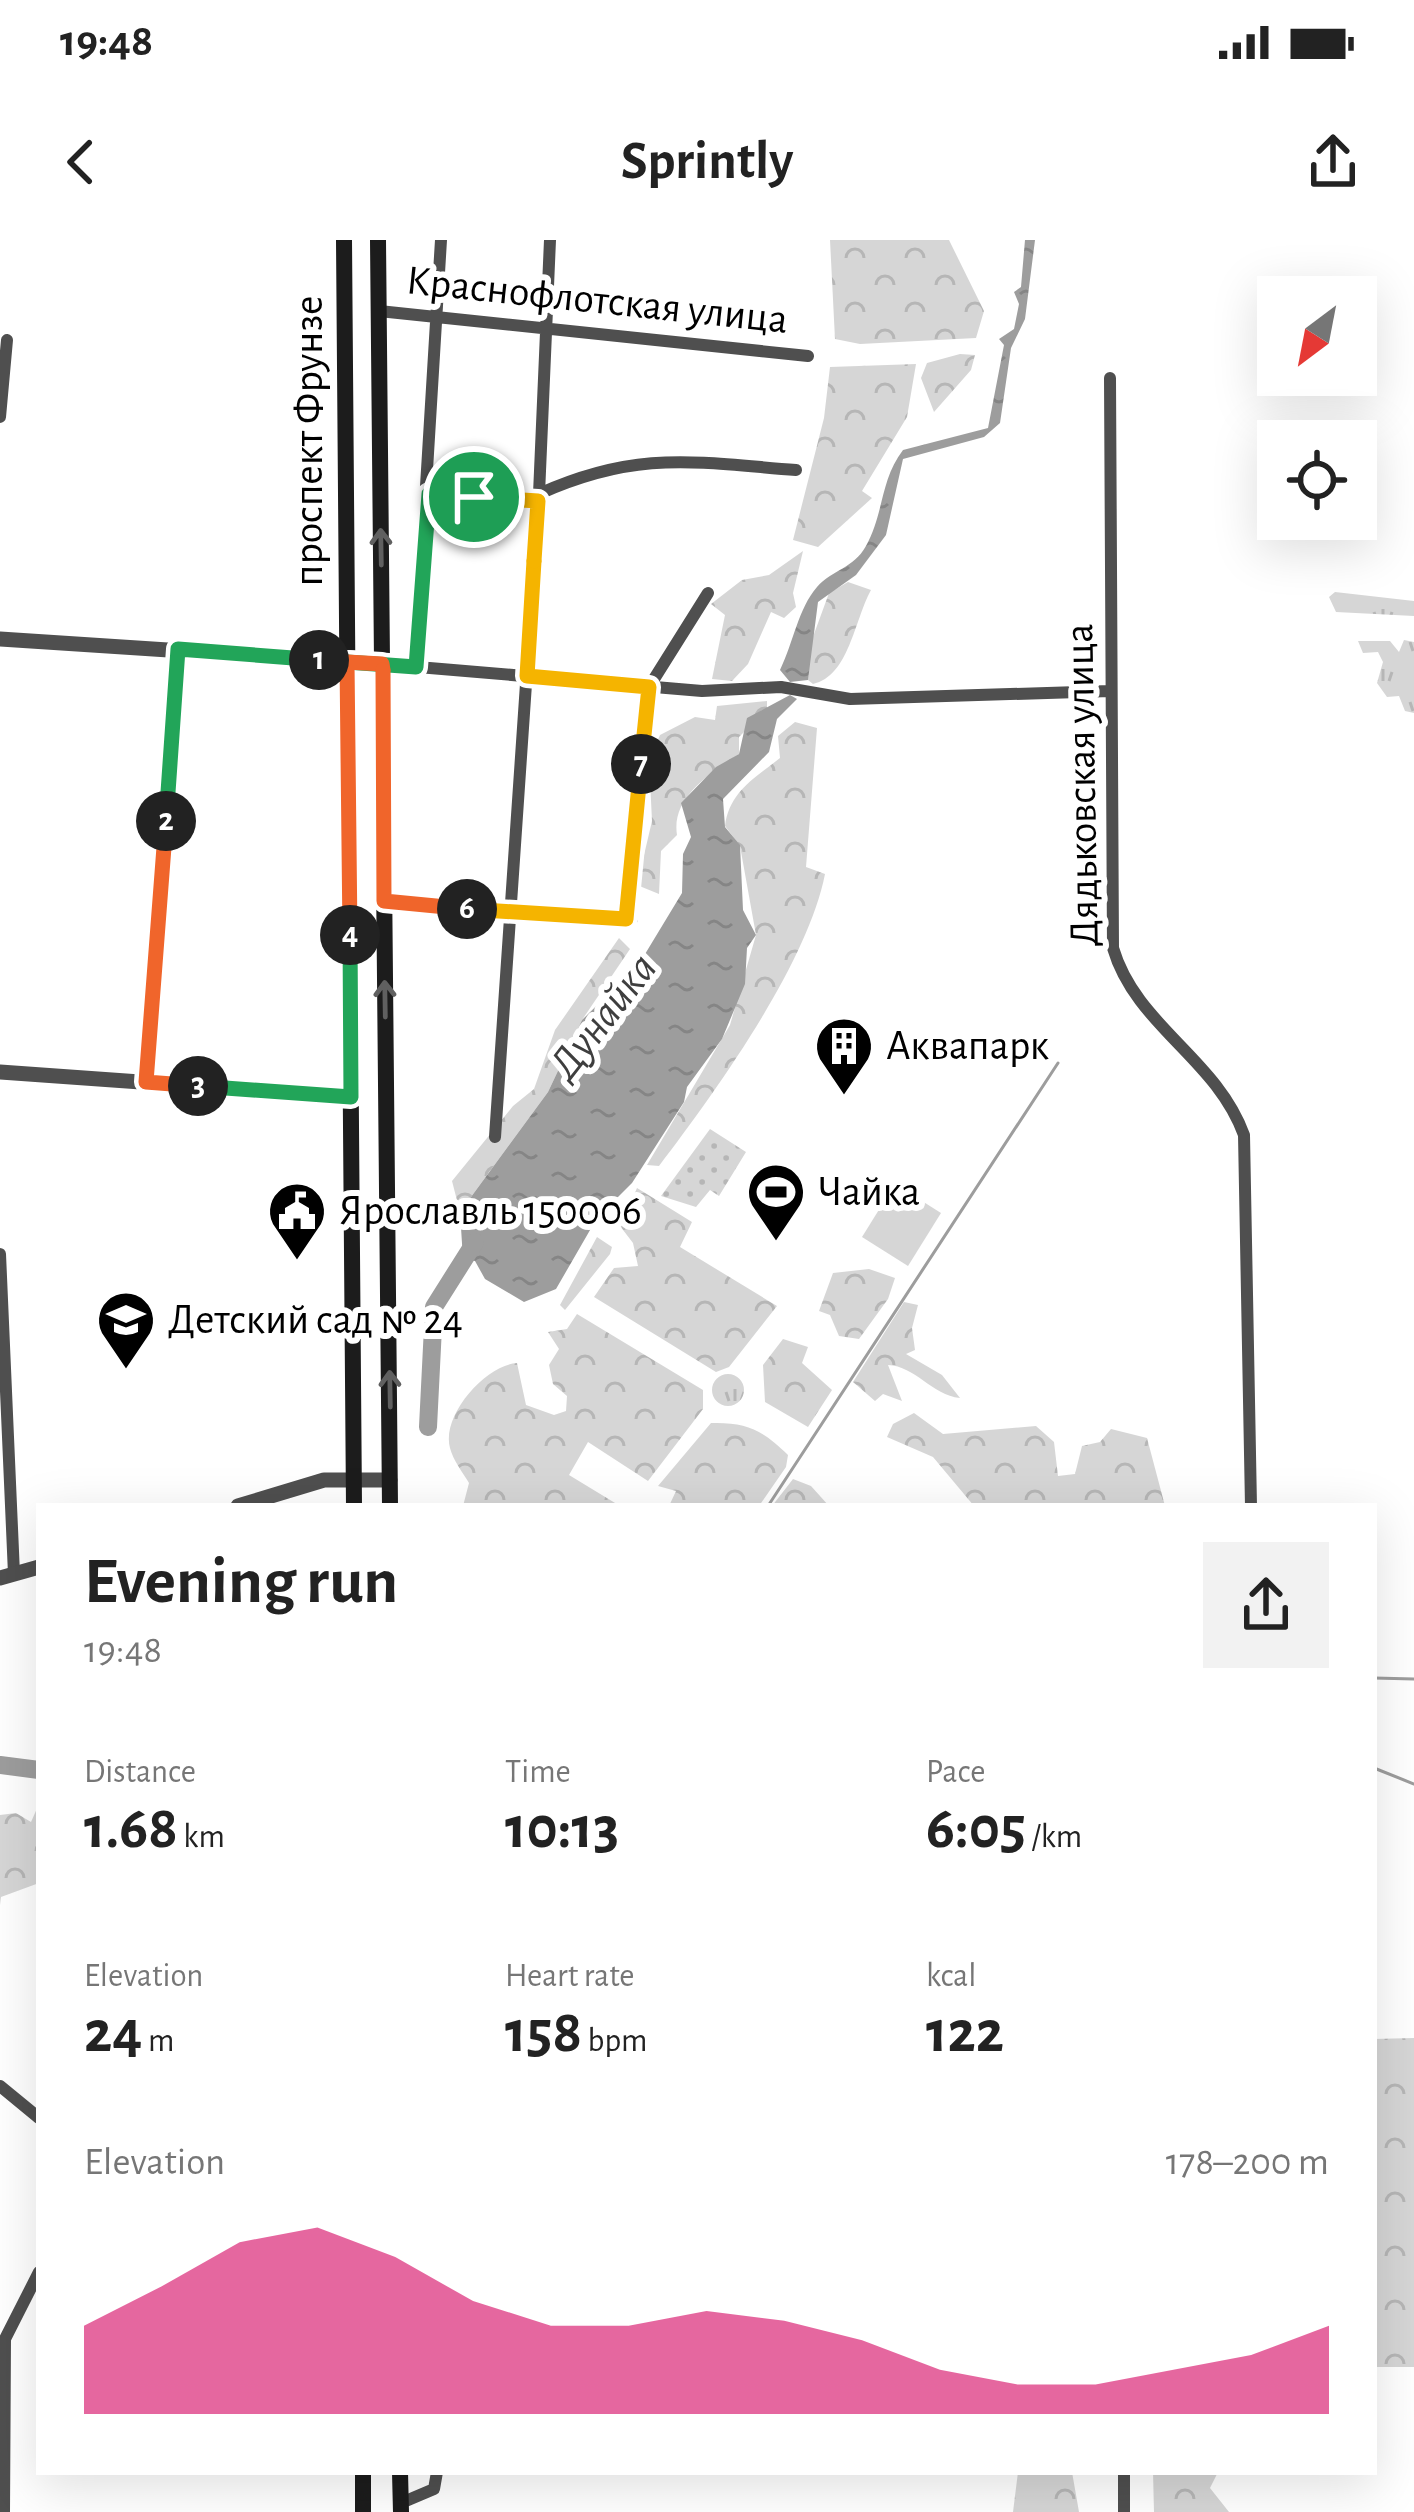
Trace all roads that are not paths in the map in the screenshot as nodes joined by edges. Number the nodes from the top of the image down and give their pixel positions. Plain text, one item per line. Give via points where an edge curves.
1 (344, 240) edge
2 (378, 240) edge
3 (441, 240) edge
4 (550, 240) edge
5 (379, 311) junction
6 (436, 315) junction
7 (542, 324) junction
8 (7, 340) dead end
9 (808, 356) dead end
10 (1110, 378) dead end
11 (0, 417) edge
12 (796, 470) dead end
13 (429, 494) junction
14 (539, 497) junction
15 (709, 592) dead end
16 (0, 639) edge
17 (178, 649) junction
18 (347, 662) junction
19 (382, 664) junction
20 (416, 667) junction
21 (527, 676) junction
22 (649, 687) junction
23 (1110, 691) junction
24 (384, 901) junction
25 (509, 914) junction
26 (0, 1072) edge
27 (146, 1082) junction
28 (351, 1097) junction
29 (495, 1137) dead end
30 (0, 1254) edge
31 (0, 1306) edge
32 (356, 1479) junction
33 (390, 1480) junction
34 (248, 1503) edge
35 (354, 1503) edge
36 (390, 1503) edge
37 (1251, 1503) edge
38 (36, 1568) edge
39 (7, 1576) edge
40 (0, 2086) edge
41 (36, 2116) edge
42 (36, 2278) edge
43 (1, 2400) edge
44 (363, 2475) edge
45 (400, 2475) edge
46 (436, 2475) edge
47 (1124, 2475) edge
48 (401, 2508) edge
49 (4, 2512) edge
50 (364, 2512) edge
51 (1124, 2512) edge

1 - 18 main road, проспект Фрунзе
2 - 5 main road, проспект Фрунзе
3 - 6 street
4 - 7 street
5 - 6 street, Краснофлотская улица
19 -> 5 main road, проспект Фрунзе
6 - 7 street, Краснофлотская улица
6 - 13 street
7 - 9 street, Краснофлотская улица
7 - 14 street
8 - 11 street
10 - 23 street, Дядьковская улица
12 - 14 street via 651,459 595,469
13 - 14 street
13 - 20 street
14 - 21 street
15 - 22 street
16 - 17 street
17 - 18 street
17 - 27 street
18 - 19 street
18 - 28 main road, проспект Фрунзе
19 - 20 street
19 - 24 main road, проспект Фрунзе
20 - 21 street
21 - 22 street
21 - 25 street
22 - 23 street via 781,687 850,699
22 - 25 street via 630,919
23 - 37 street, Дядьковская улица via 1110,911 1120,971 1136,1001 1218,1082 1244,1135
24 - 25 street
33 -> 24 main road, проспект Фрунзе
25 - 29 street
26 - 27 street
27 - 28 street
28 - 32 main road, проспект Фрунзе
30 - 31 street
31 - 39 street
32 - 33 street
32 - 34 street
32 - 35 main road, проспект Фрунзе
33 - 36 main road, проспект Фрунзе
38 - 39 street
40 - 41 street
42 - 43 street via 4,2339
43 - 49 street
44 - 50 main road
45 - 48 main road
46 - 48 street via 434,2489
47 - 51 street

